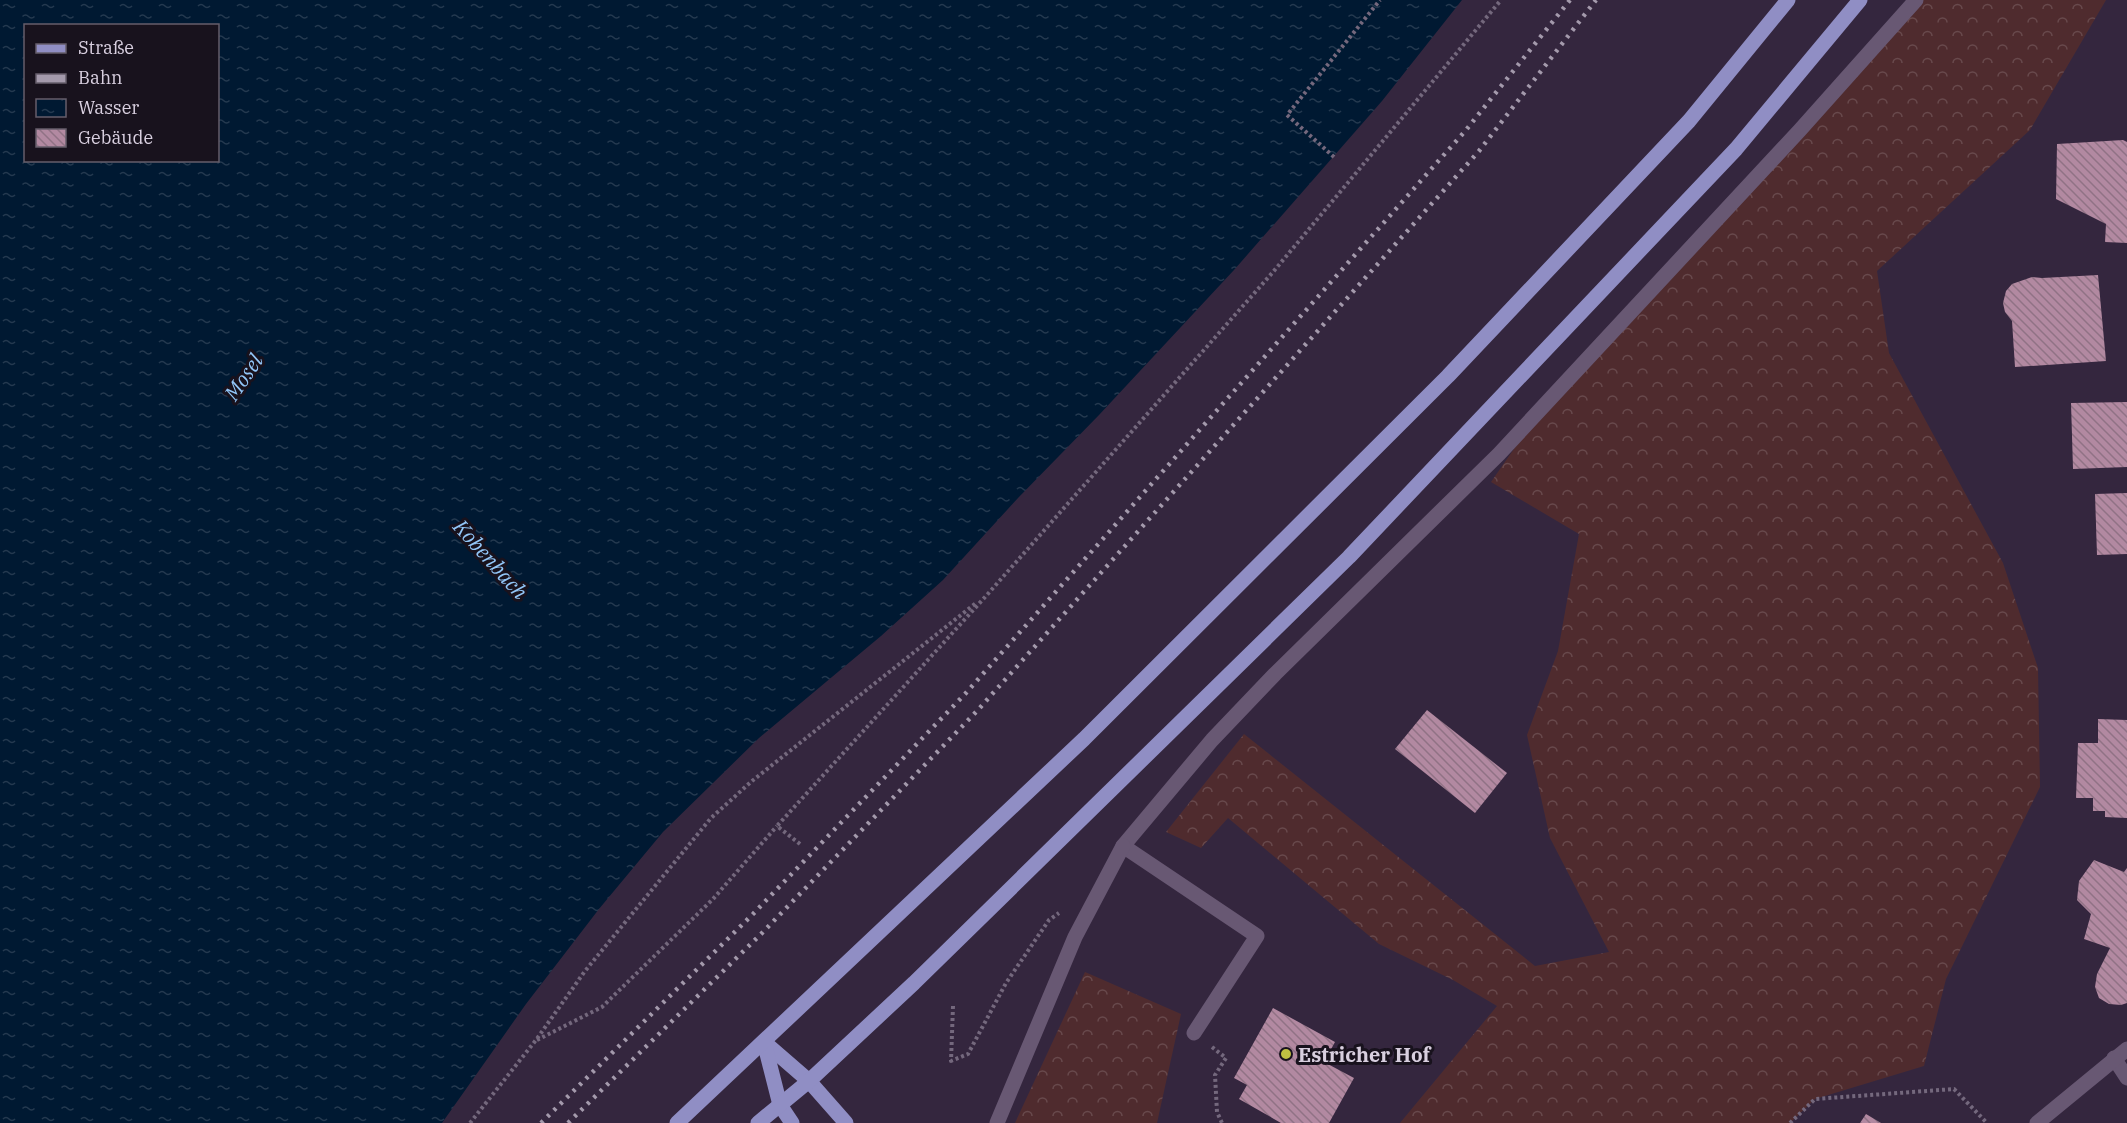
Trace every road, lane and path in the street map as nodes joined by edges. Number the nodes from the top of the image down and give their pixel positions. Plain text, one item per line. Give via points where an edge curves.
1 (1380, 0) edge
2 (1501, 0) edge
3 (1788, 0) edge
4 (1860, 0) edge
5 (1916, 0) edge
6 (1334, 157) dead end
7 (986, 596) junction
8 (777, 826) junction
9 (800, 844) dead end
10 (1123, 846) junction
11 (1089, 908) junction
12 (953, 1006) dead end
13 (1194, 1033) joint
14 (536, 1041) junction
15 (764, 1042) junction
16 (2127, 1049) edge
17 (2114, 1059) junction
18 (2127, 1078) edge
19 (809, 1082) junction
20 (780, 1106) junction
21 (470, 1123) edge
22 (676, 1123) edge
23 (758, 1123) edge
24 (792, 1123) edge
25 (846, 1123) edge
26 (998, 1123) edge
27 (1222, 1123) edge
28 (1790, 1123) edge
29 (1987, 1123) edge
30 (2037, 1123) edge

1 - 6 path via 1287,115
2 - 7 path via 1274,272
3 - 15 main road via 1689,121 1448,376 1084,739
4 - 19 main road via 1736,149 1349,557
5 - 10 street via 1499,454 1212,740
7 - 8 path
7 - 14 path via 752,781 711,818 585,971
8 - 9 path
8 - 14 path via 713,898 602,1007
10 - 11 street
10 - 13 street via 1257,936
11 - 12 path via 1060,912 1049,920 1006,983 968,1054 951,1061
11 - 26 street
13 - 27 path via 1226,1058 1215,1075 1217,1112
14 - 21 path
15 - 19 main road
15 - 20 main road
15 - 22 main road
16 - 17 street
17 - 18 street
17 - 30 street
19 - 20 main road
19 - 25 main road
20 - 23 main road
20 - 24 main road
28 - 29 path via 1815,1100 1954,1089

